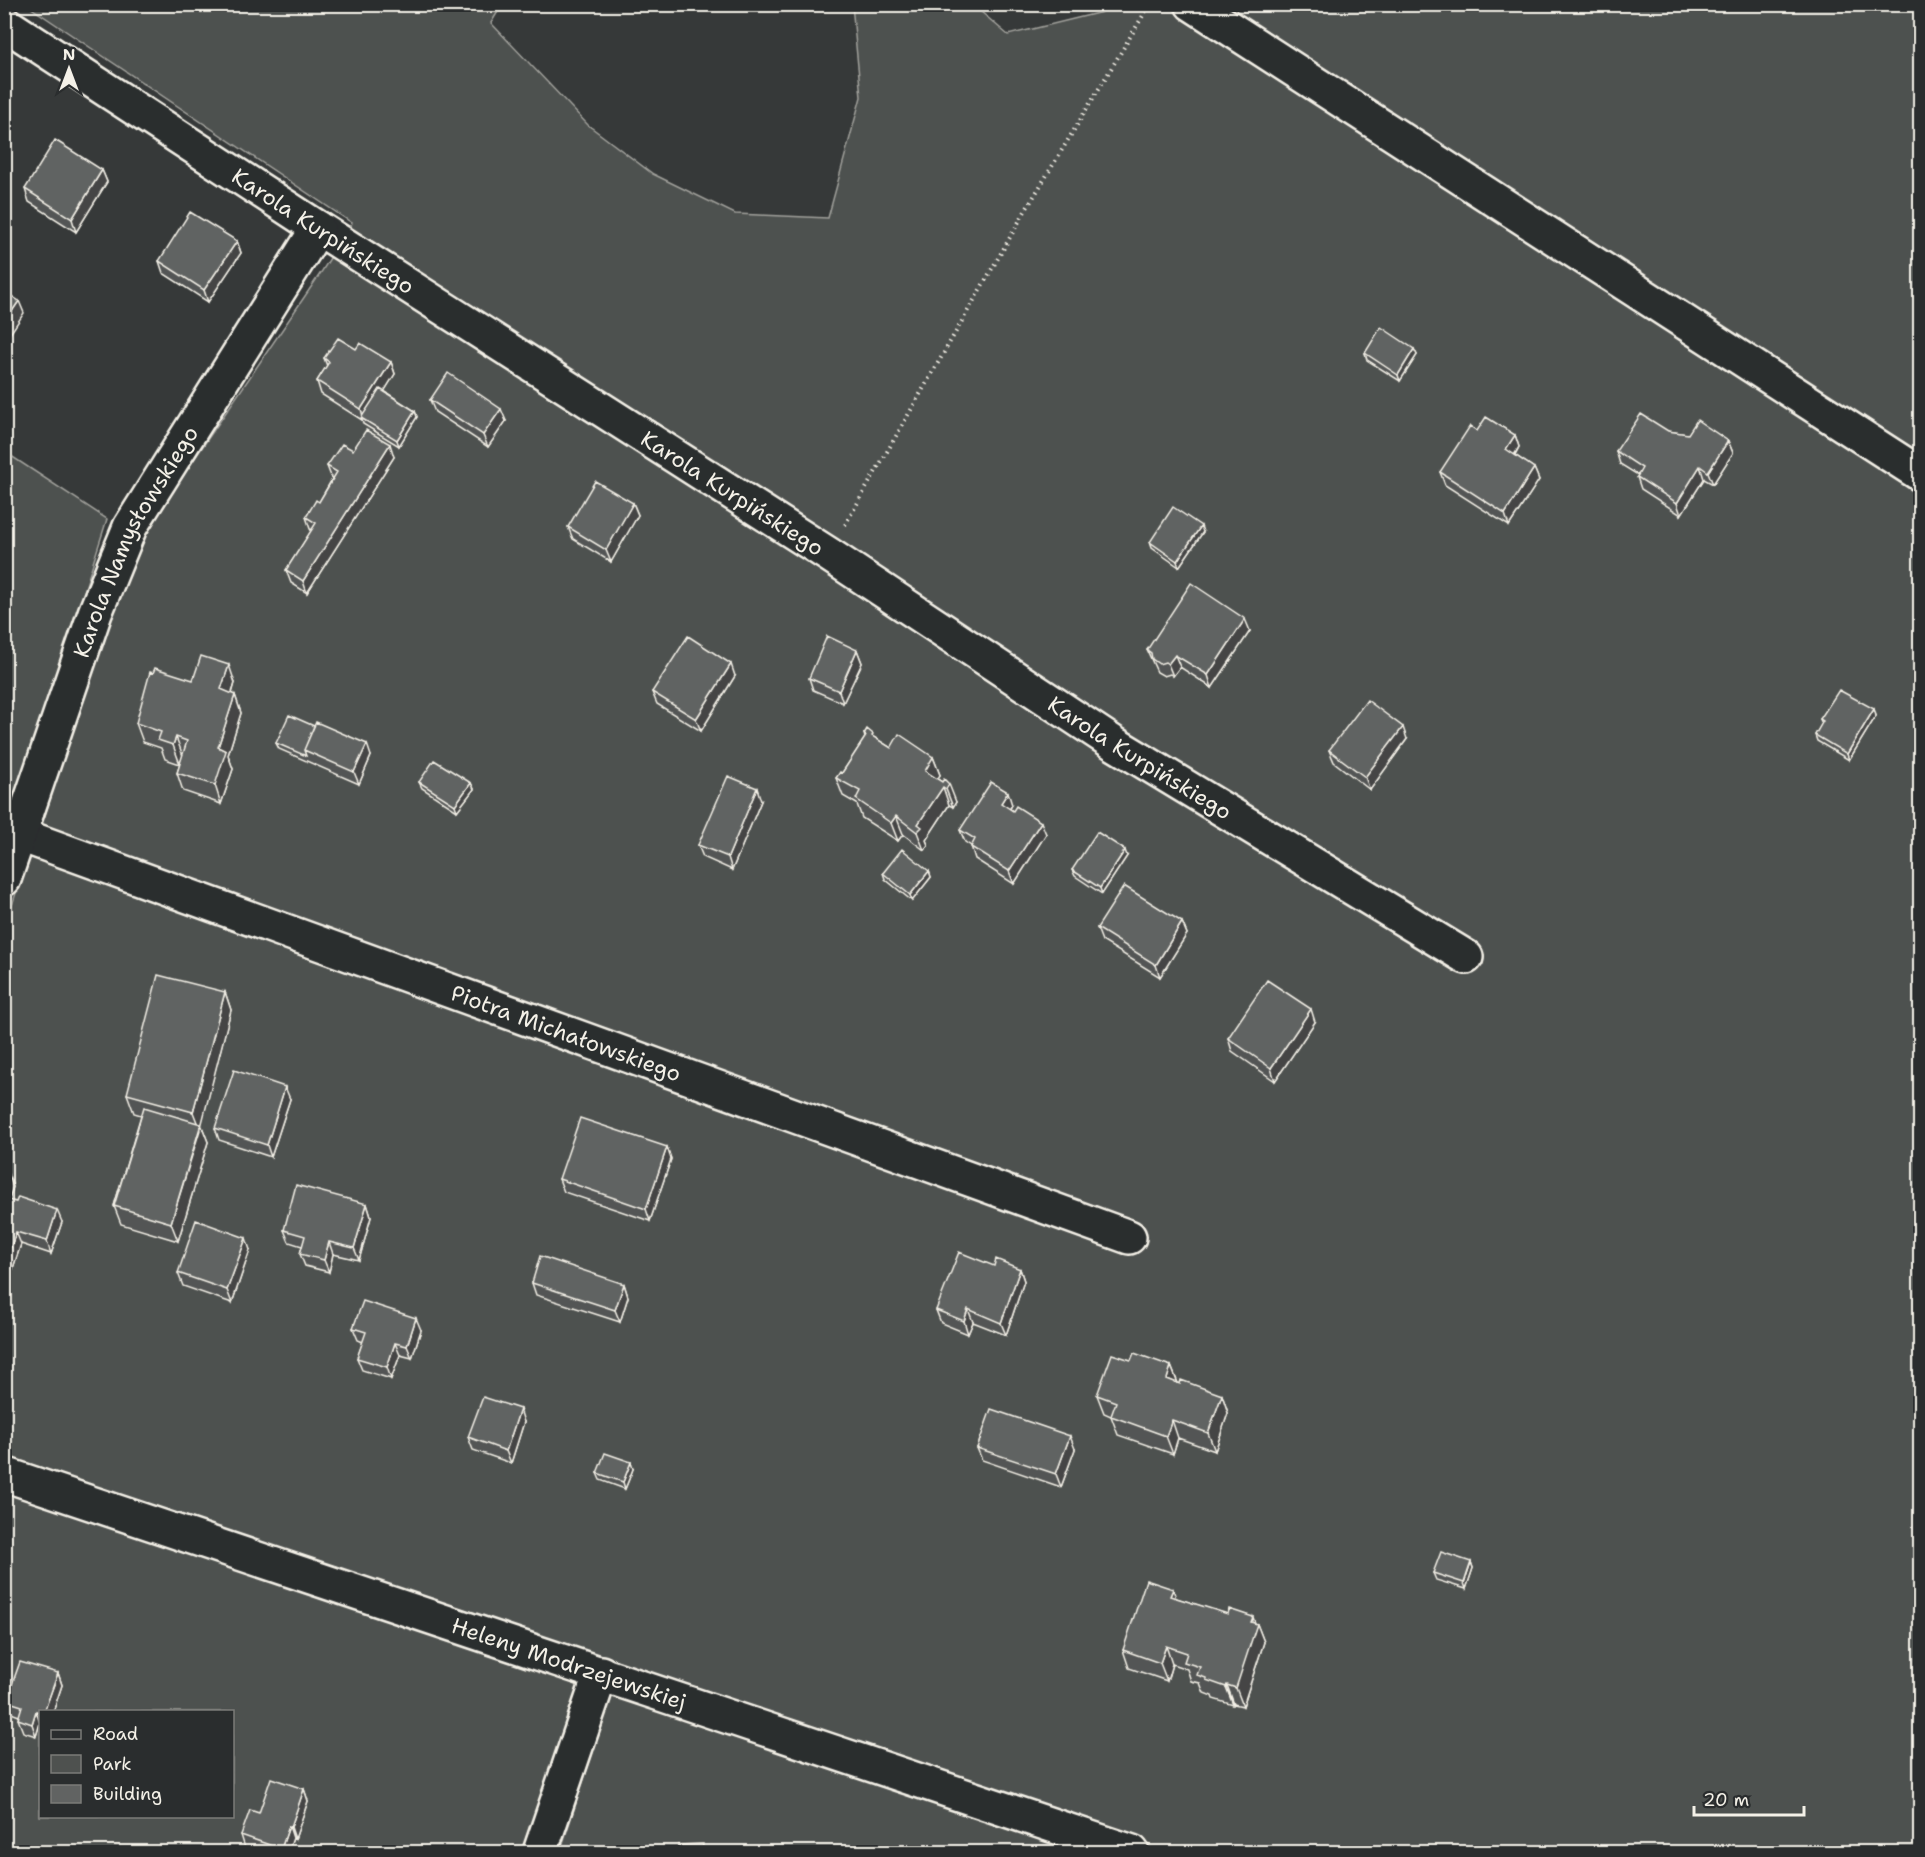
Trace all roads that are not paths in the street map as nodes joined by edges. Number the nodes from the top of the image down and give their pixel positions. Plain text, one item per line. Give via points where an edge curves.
1 (1192, 4) edge
2 (4, 23) edge
3 (318, 228) junction
4 (1920, 474) edge
5 (12, 832) edge
6 (4, 879) edge
7 (1466, 957) dead end
8 (1129, 1237) dead end
9 (4, 1474) edge
10 (601, 1673) junction
11 (540, 1852) edge
12 (1132, 1852) edge

1 - 4 street
2 - 3 street, Karola Kurpińskiego
3 - 5 street, Karola Namysłowskiego via 130,527
3 - 7 street, Karola Kurpińskiego via 828,554 1114,744
5 - 6 street, Karola Namysłowskiego
5 - 8 street, Piotra Michałowskiego
9 - 10 street, Heleny Modrzejewskiej
10 - 11 street
10 - 12 street, Heleny Modrzejewskiej

